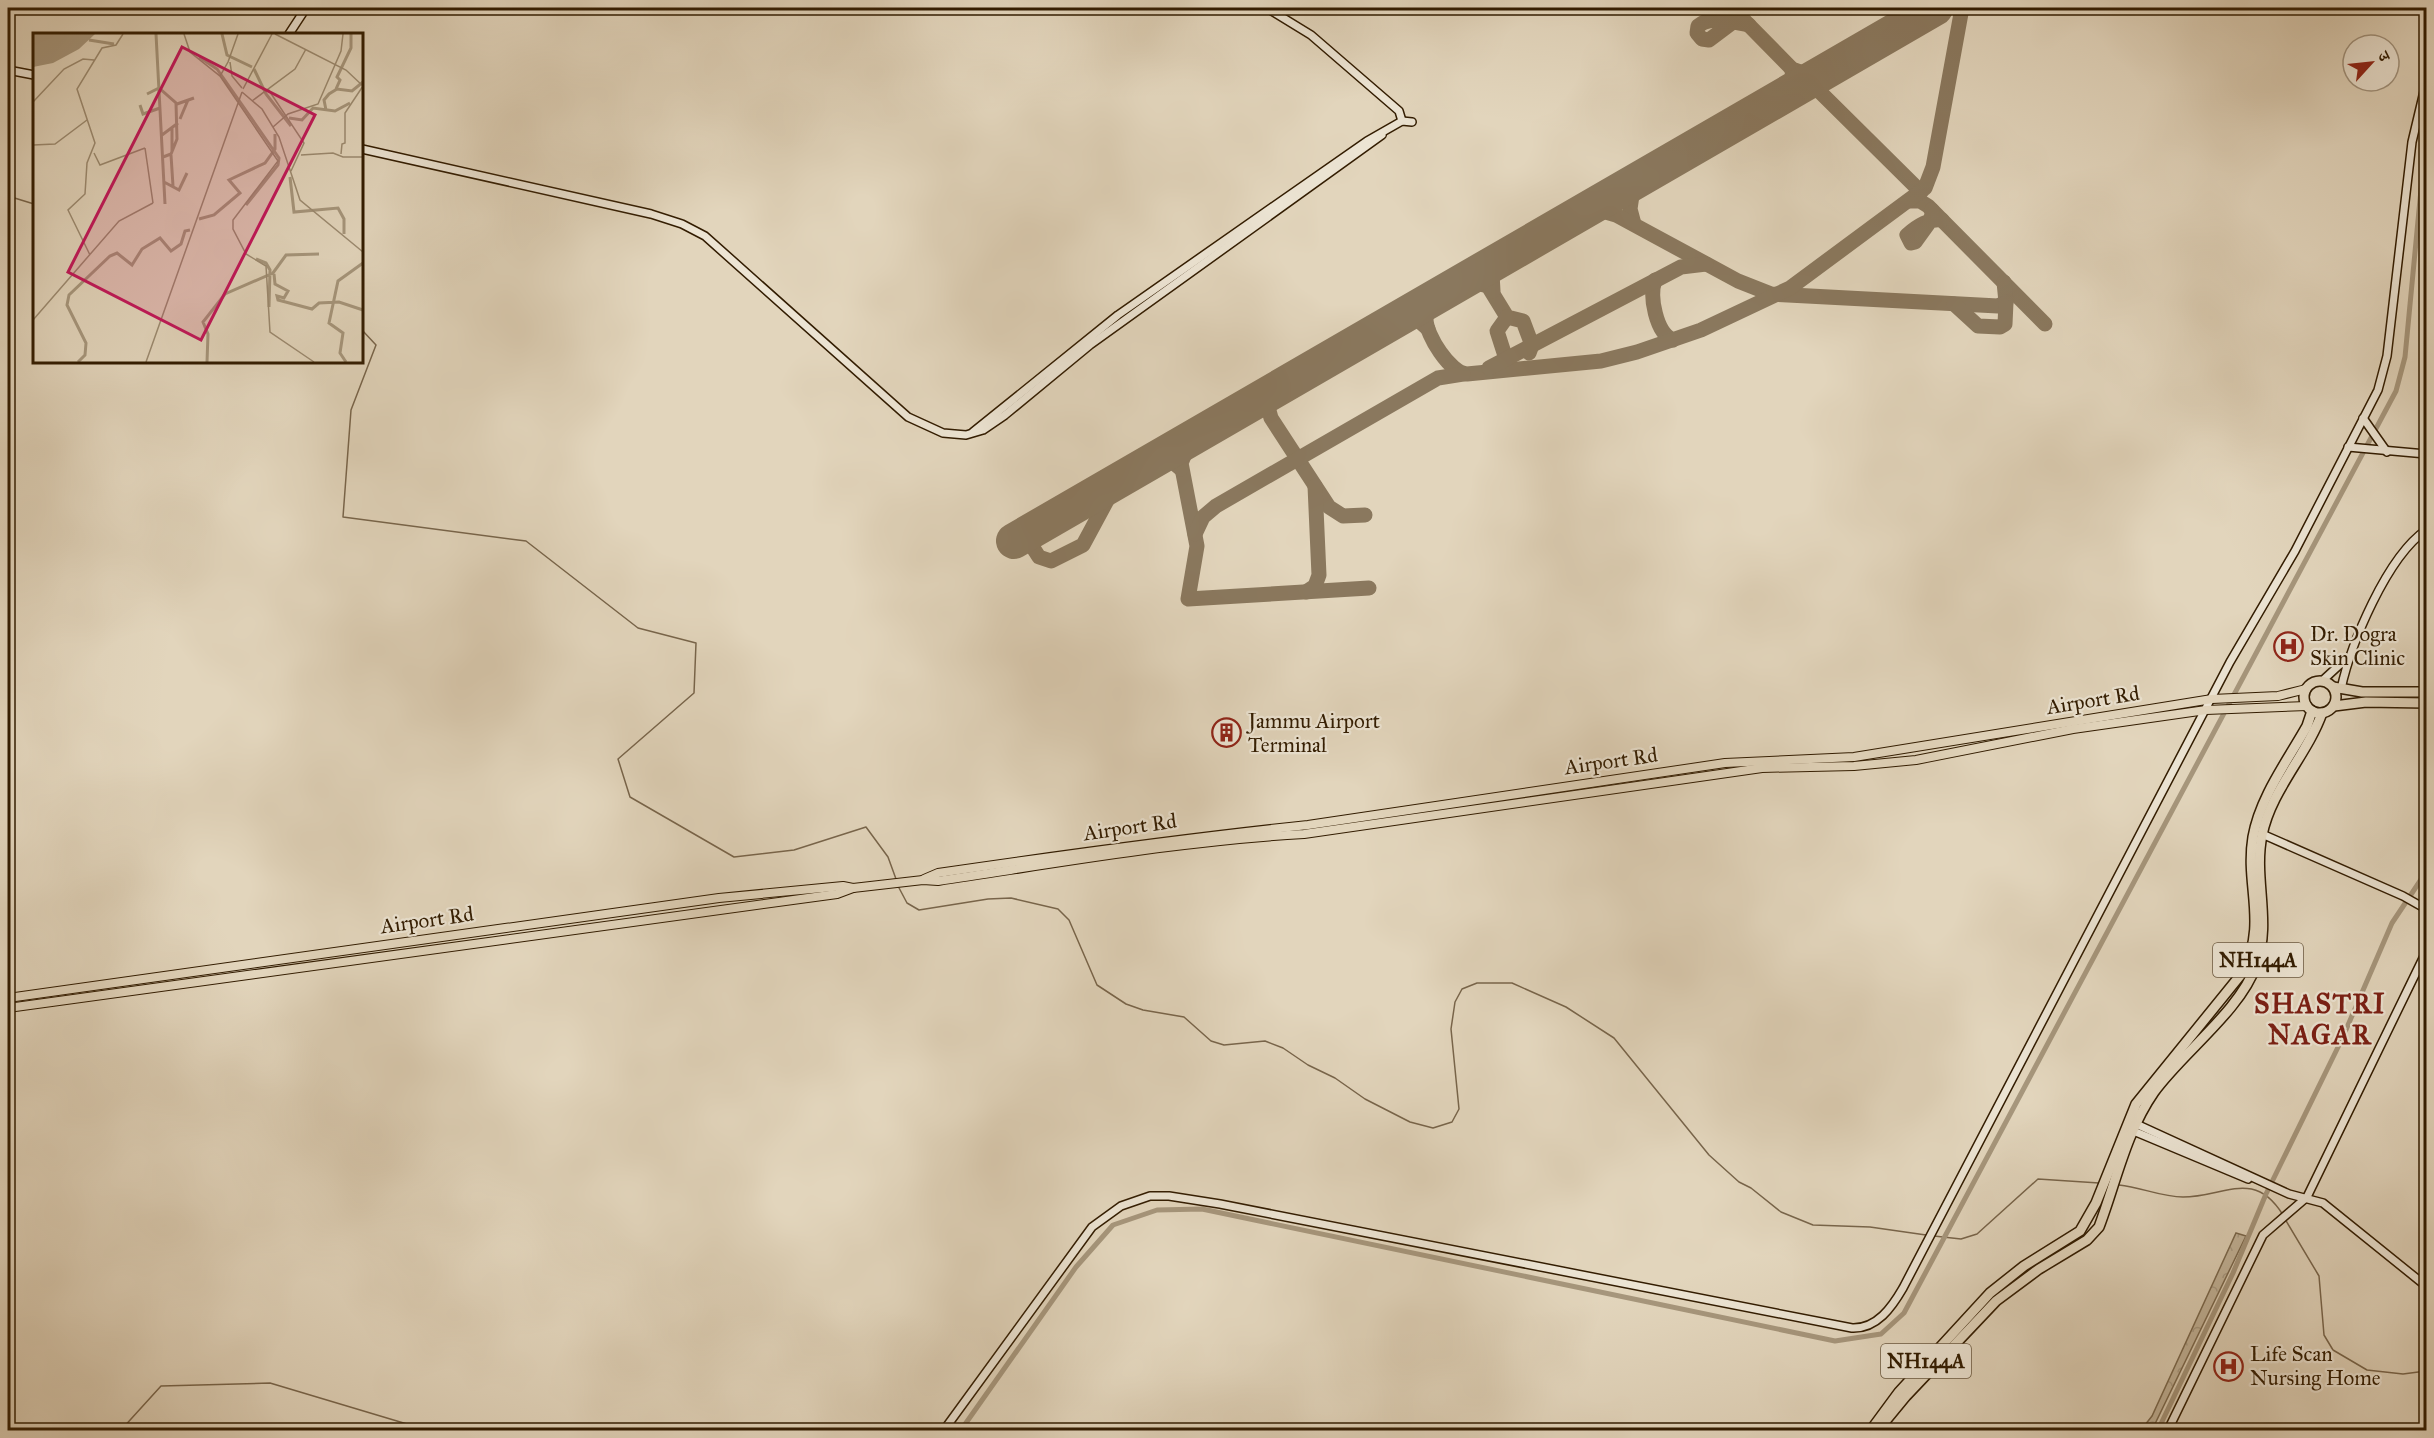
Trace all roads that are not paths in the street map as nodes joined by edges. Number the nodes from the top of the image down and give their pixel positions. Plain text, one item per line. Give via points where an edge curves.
1 (306, 8) edge
2 (1267, 8) edge
3 (290, 33) edge
4 (8, 70) edge
5 (33, 75) edge
6 (2427, 83) edge
7 (1402, 121) junction
8 (1412, 122) dead end
9 (363, 150) edge
10 (2365, 420) junction
11 (2348, 447) junction
12 (2385, 449) junction
13 (2427, 454) edge
14 (2427, 530) edge
15 (2347, 658) junction
16 (2322, 681) junction
17 (2337, 688) junction
18 (2306, 689) junction
19 (2427, 692) edge
20 (2212, 699) junction
21 (2427, 703) edge
22 (2334, 706) junction
23 (2309, 708) junction
24 (2206, 710) junction
25 (2322, 713) junction
26 (2262, 834) junction
27 (920, 880) junction
28 (853, 888) junction
29 (2427, 909) edge
30 (2427, 952) edge
31 (8, 999) edge
32 (8, 1008) edge
33 (2131, 1126) junction
34 (2307, 1197) junction
35 (2427, 1286) edge
36 (944, 1431) edge
37 (1871, 1431) edge
38 (1878, 1431) edge
39 (2168, 1431) edge

1 - 3 street
2 - 7 street via 1311,35 1399,111
4 - 5 street
6 - 10 street via 2412,142 2386,365
7 - 8 street
7 - 9 street via 1090,345 1005,415 971,434 943,433 908,417 705,236 682,224
10 - 11 street
10 - 12 street
11 - 12 street
11 - 20 street
12 - 13 street
14 - 15 street via 2394,565
15 - 16 street
15 - 17 street
16 - 17 highway
16 - 18 highway
17 - 19 highway
17 - 22 highway
18 - 20 main road, Airport Rd via 2278,696
18 - 23 highway, NH144A via 2304,698
20 - 24 street
20 - 27 main road, Airport Rd via 1854,757 1725,763 1308,825 1106,848 938,873
21 - 22 highway
22 - 25 highway
23 - 24 main road
23 - 25 highway
23 - 33 highway, NH144A via 2307,726 2258,818 2253,839 2257,921 2252,954 2230,991 2144,1091
24 - 27 main road via 2073,729 1916,760 1762,768 1304,834 1048,863 938,881
24 - 36 street via 1899,1295 1886,1313 1867,1326 1852,1328 1224,1204 1150,1196 1121,1206 1086,1233
25 - 26 highway, NH144A via 2271,808
26 - 29 street
26 - 33 highway, NH144A via 2259,867 2264,928 2256,967 2238,997 2161,1082
27 - 28 main road
28 - 31 main road, Airport Rd via 843,885 719,898
28 - 32 main road via 837,894
30 - 34 street
33 - 34 street via 2279,1191
33 - 37 highway, NH144A via 2080,1231 1990,1293 1899,1392
33 - 38 highway, NH144A via 2107,1206 2094,1233 1996,1301 1906,1395
34 - 35 street via 2353,1225
34 - 39 street via 2260,1240

